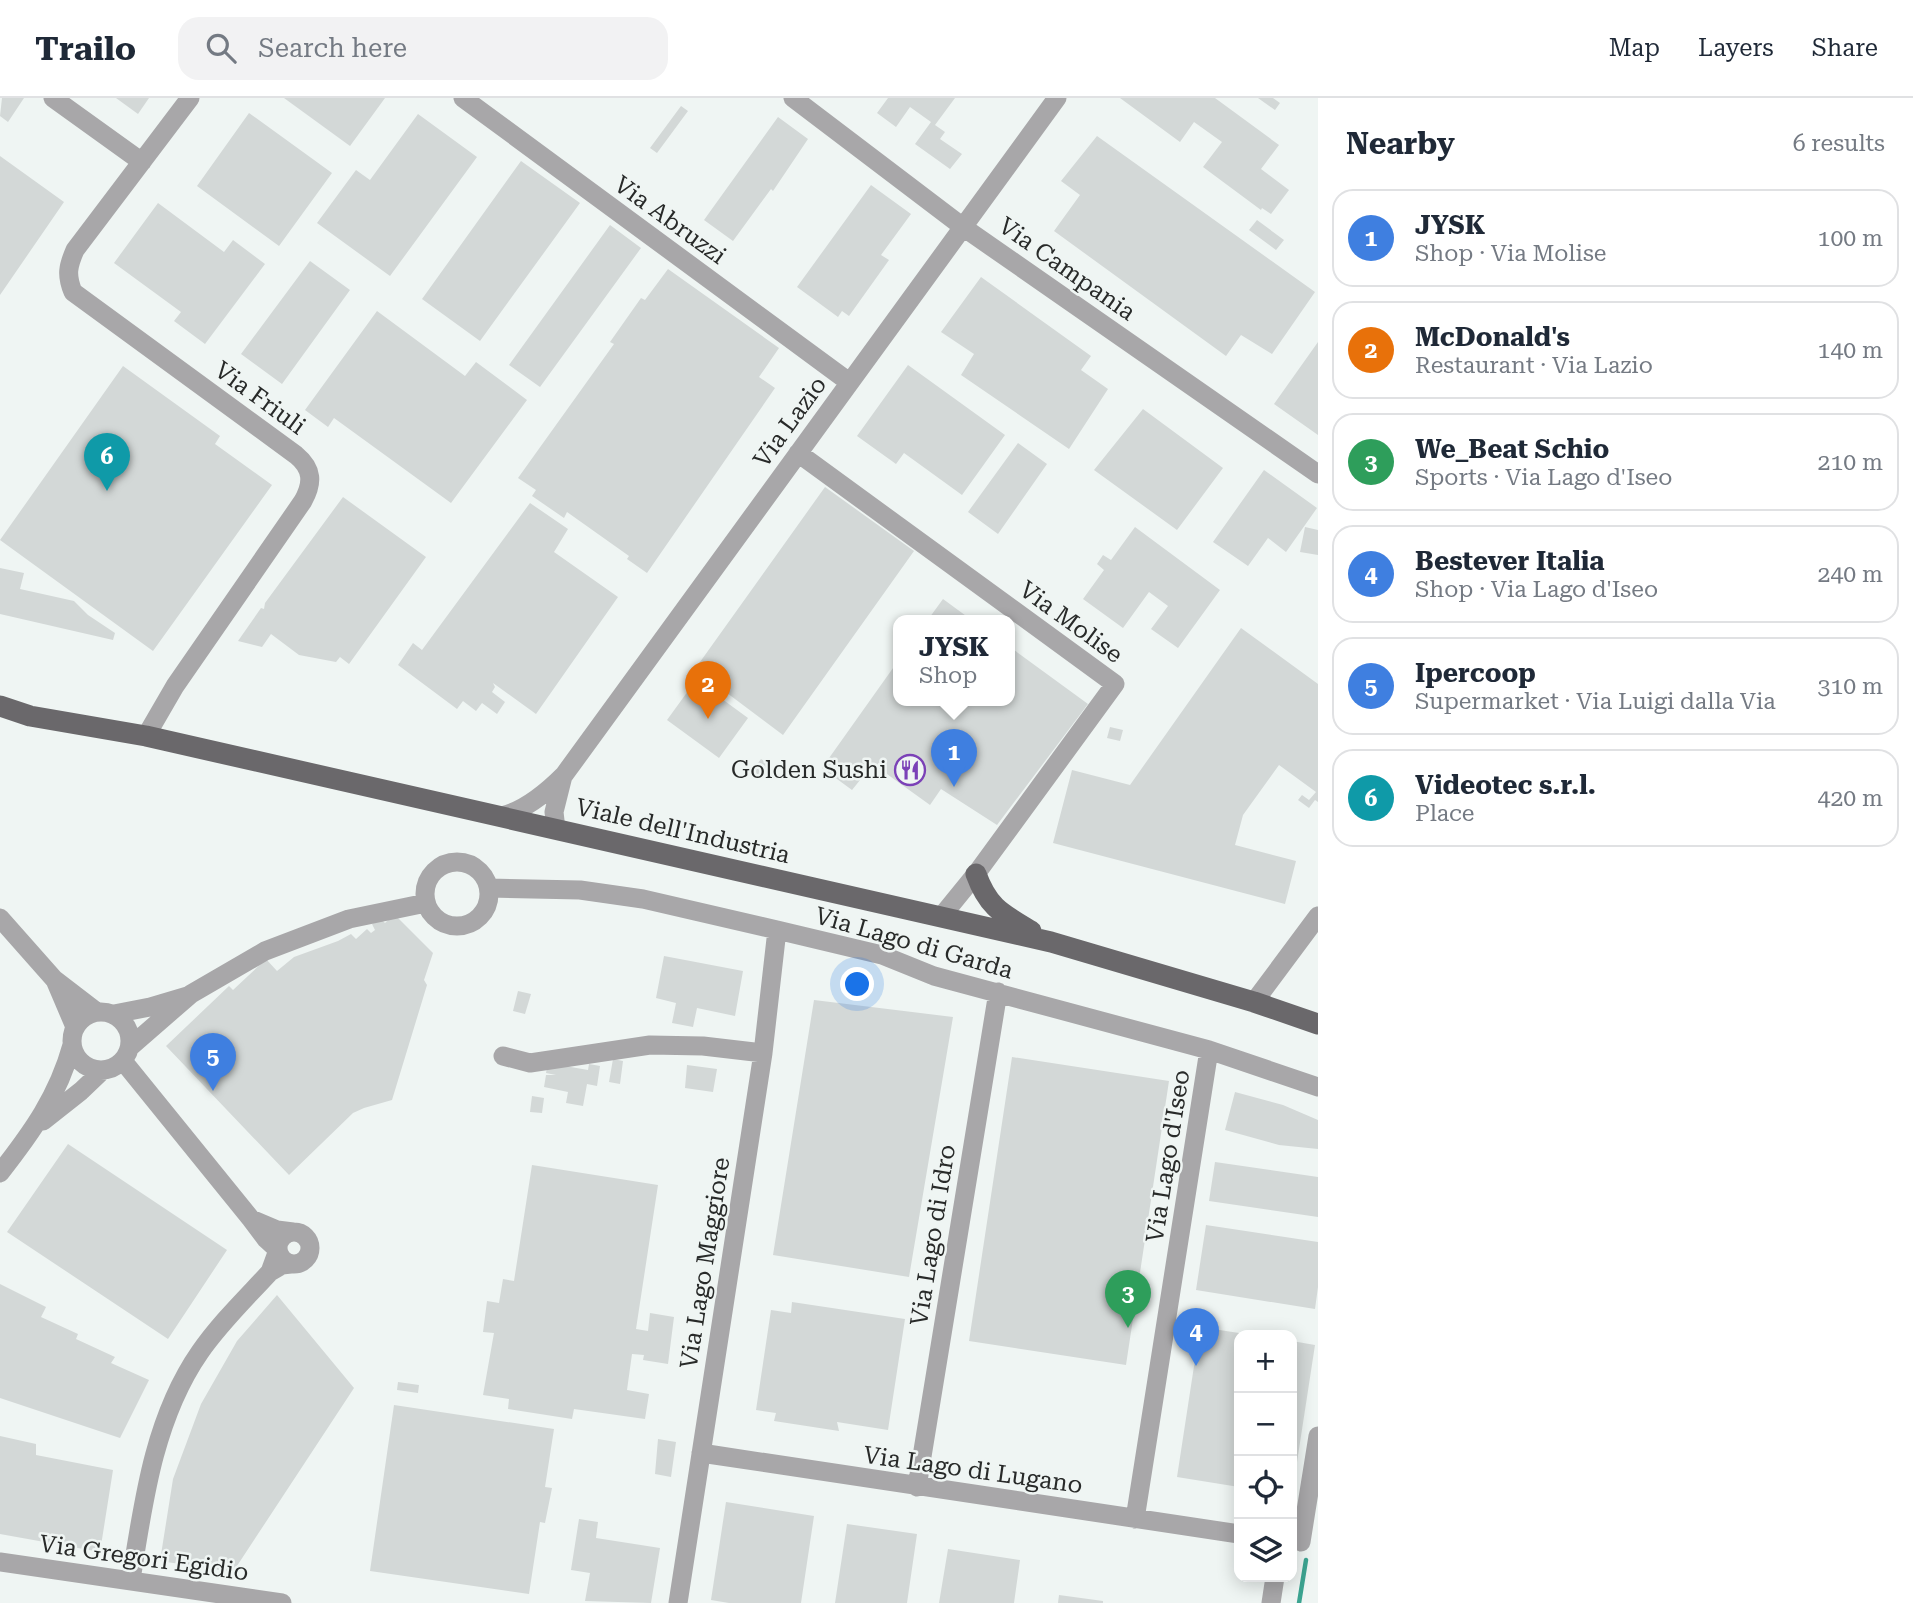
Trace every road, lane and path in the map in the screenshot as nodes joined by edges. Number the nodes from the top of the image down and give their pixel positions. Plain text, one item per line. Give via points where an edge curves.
1 (52, 98) edge
2 (190, 98) edge
3 (463, 98) edge
4 (793, 98) edge
5 (1057, 98) edge
6 (142, 162) junction
7 (963, 226) junction
8 (849, 382) junction
9 (798, 453) junction
10 (1318, 474) edge
11 (0, 706) edge
12 (30, 716) junction
13 (0, 722) edge
14 (146, 736) junction
15 (564, 775) junction
16 (502, 816) junction
17 (556, 829) junction
18 (976, 874) junction
19 (489, 888) junction
20 (426, 904) junction
21 (1318, 916) edge
22 (941, 917) junction
23 (0, 918) edge
24 (777, 930) junction
25 (1051, 942) junction
26 (54, 979) junction
27 (998, 992) junction
28 (191, 994) junction
29 (1254, 1002) junction
30 (105, 1013) junction
31 (1318, 1024) edge
32 (73, 1036) junction
33 (1209, 1050) junction
34 (763, 1053) junction
35 (127, 1054) junction
36 (503, 1056) dead end
37 (103, 1070) junction
38 (1318, 1087) edge
39 (36, 1126) junction
40 (0, 1173) edge
41 (251, 1219) junction
42 (293, 1232) junction
43 (284, 1257) junction
44 (1318, 1436) edge
45 (701, 1453) junction
46 (917, 1486) junction
47 (1135, 1518) junction
48 (1234, 1533) edge
49 (1304, 1543) edge
50 (0, 1562) edge
51 (131, 1580) junction
52 (1274, 1582) edge
53 (282, 1603) edge
54 (678, 1603) edge
55 (1271, 1603) edge

1 - 6 street
2 - 6 street
3 - 8 street, Via Abruzzi
4 - 7 street, Via Campania
5 - 7 street, Via Lazio
6 - 14 street, Via Friuli via 75,250 67,277 73,292 296,455 309,469 311,479 303,501 175,686
7 - 8 street, Via Lazio
7 - 10 street, Via Campania
8 - 9 street, Via Lazio
9 - 15 street, Via Lazio
9 - 18 street, Via Molise via 1115,684
11 - 12 main road, Viale dell'Industria
12 - 13 main road, Viale dell'Industria
12 - 14 main road, Viale dell'Industria
14 - 16 main road, Viale dell'Industria
15 - 16 street via 537,799
15 - 17 street via 554,812
16 - 17 main road, Viale dell'Industria
17 - 22 main road, Viale dell'Industria
18 - 22 street, Via Molise
18 - 25 main road via 984,895 1005,915
19 - 20 street via 487,907 466,925 445,924
19 - 20 street via 470,864 449,863 427,883
19 - 24 street, Via Lago di Garda via 642,899
20 - 28 street via 349,919 265,951
21 - 29 street
22 - 25 main road, Viale dell'Industria
23 - 26 street
24 - 27 street, Via Lago di Garda via 882,955
24 - 34 street, Via Lago Maggiore
25 - 29 main road, Viale dell'Industria
26 - 30 street
26 - 32 street
27 - 33 street, Via Lago di Garda
27 - 46 street, Via Lago di Idro
28 - 30 street via 150,1007
28 - 35 street
29 - 31 main road, Viale dell'Industria
30 - 32 street via 88,1014
30 - 35 street via 126,1024 131,1039
32 - 37 street via 75,1053 86,1066
32 - 39 street via 65,1070
33 - 38 street, Via Lago di Garda
33 - 47 street, Via Lago d'Iseo
34 - 36 street via 650,1045 530,1063
34 - 45 street, Via Lago Maggiore
35 - 37 street via 117,1065
35 - 41 street
37 - 39 street
39 - 40 street
41 - 42 street
41 - 43 street
42 - 43 street via 283,1236
42 - 43 street via 306,1239 310,1249 306,1259 296,1264
43 - 51 street via 198,1354 177,1392 145,1490
44 - 49 street
45 - 46 street, Via Lago di Lugano
45 - 54 street, Via Lago Maggiore
46 - 47 street, Via Lago di Lugano
47 - 48 street, Via Lago di Lugano
50 - 51 street, Via Gregori Egidio
51 - 53 street, Via Gregori Egidio
52 - 55 street

